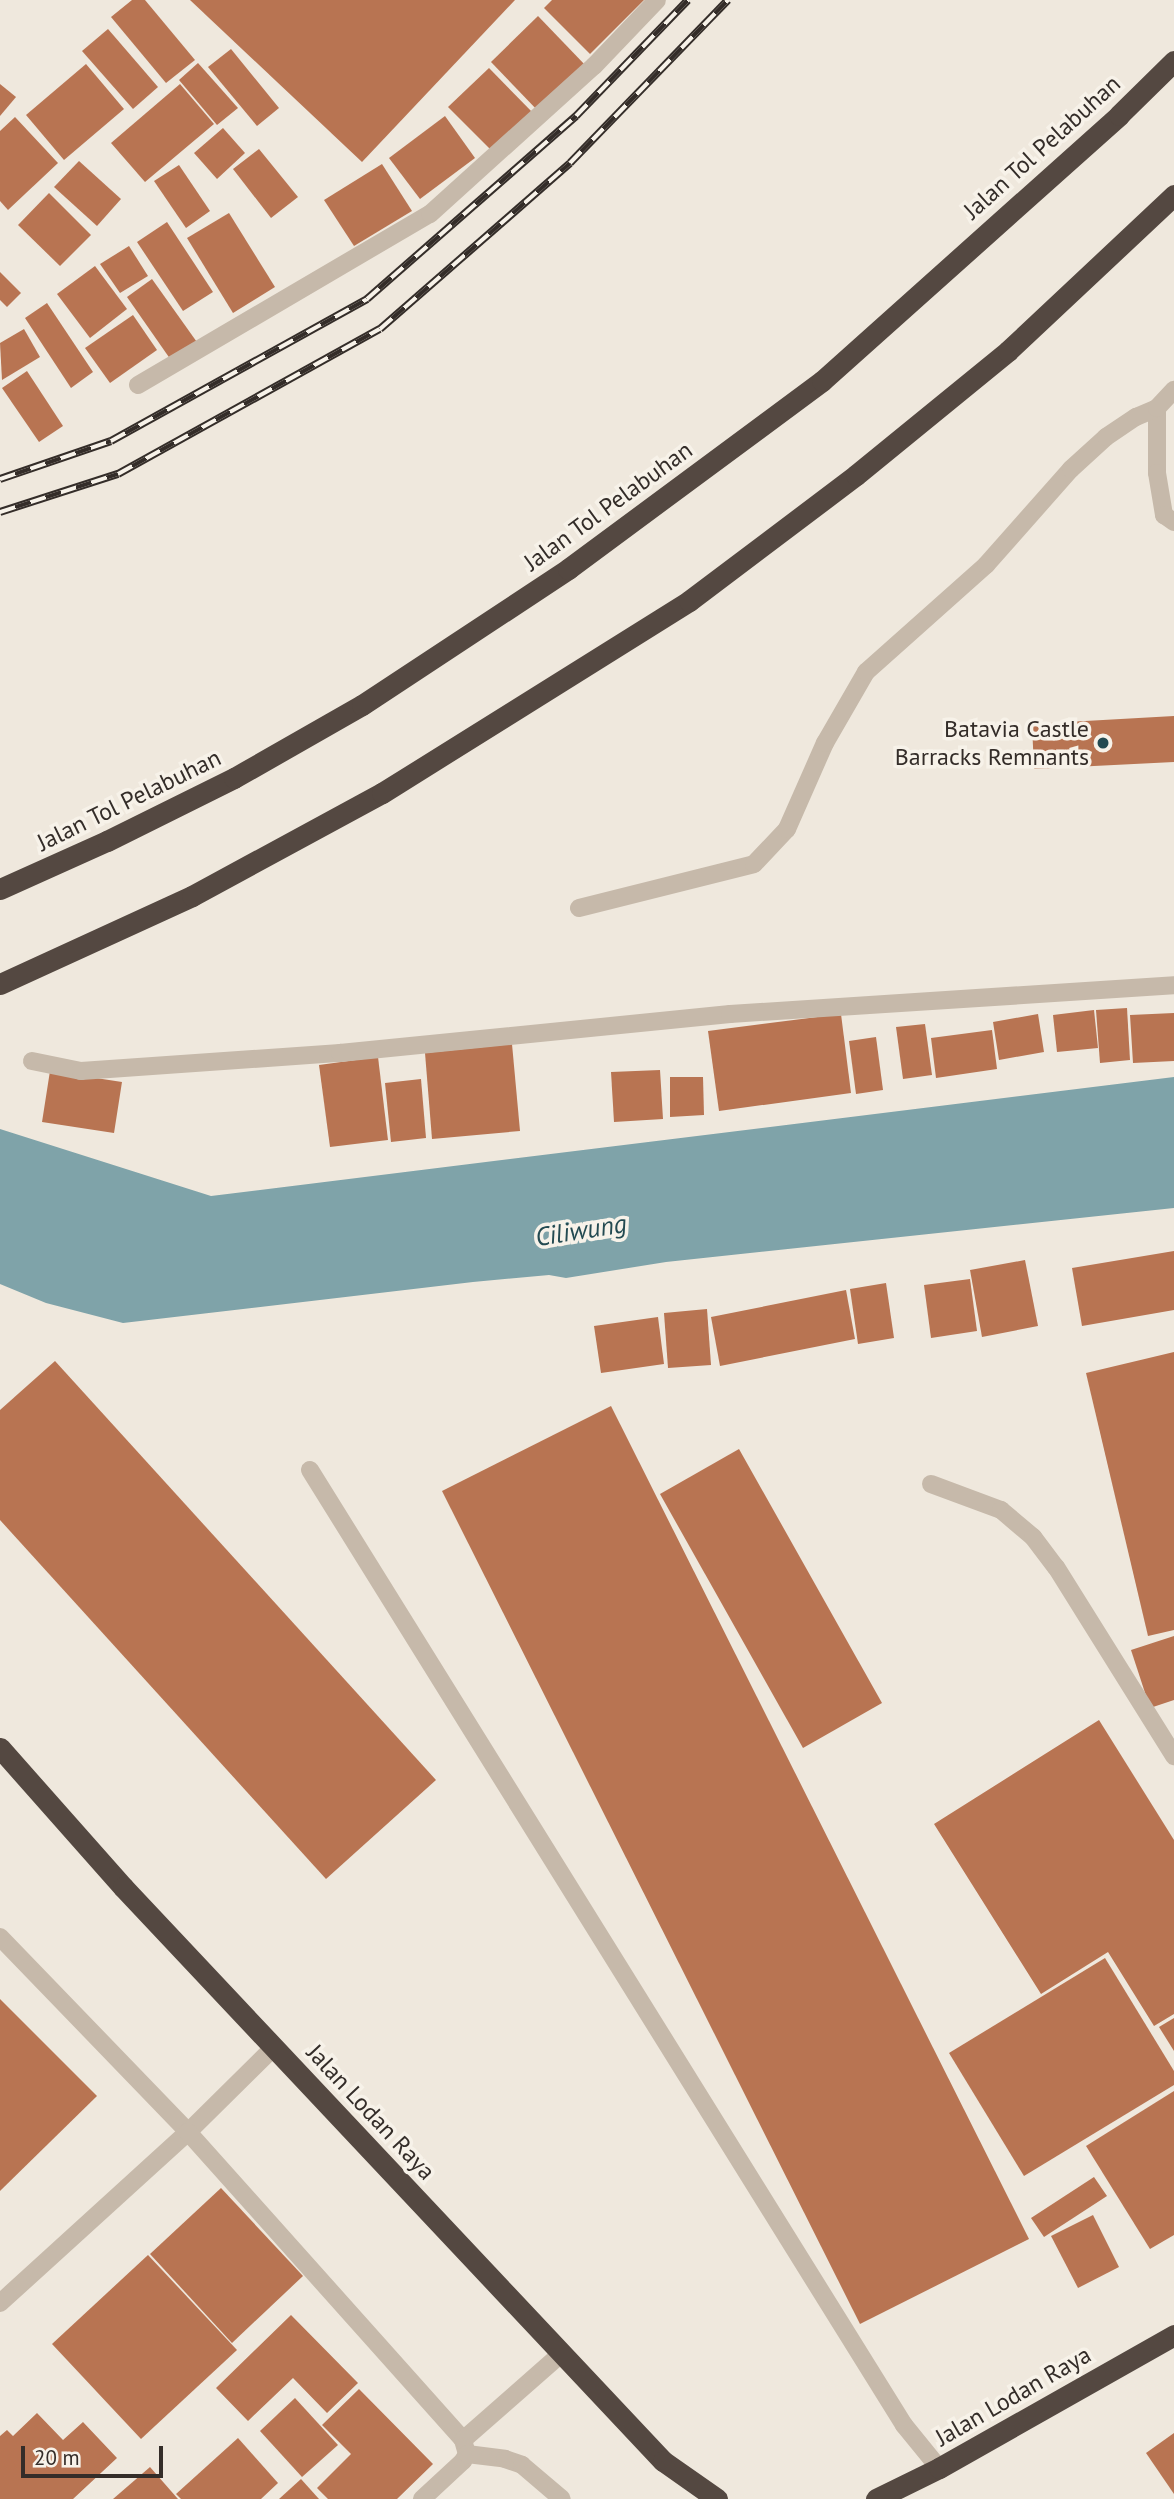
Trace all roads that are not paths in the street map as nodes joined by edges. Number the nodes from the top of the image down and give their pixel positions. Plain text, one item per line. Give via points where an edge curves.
1 (657, 0) edge
2 (1174, 61) edge
3 (1174, 195) edge
4 (138, 384) dead end
5 (1174, 390) edge
6 (1157, 408) junction
7 (1174, 522) edge
8 (0, 889) edge
9 (579, 908) dead end
10 (0, 984) edge
11 (1174, 985) edge
12 (32, 1061) dead end
13 (310, 1470) dead end
14 (930, 1484) dead end
15 (0, 1748) edge
16 (1174, 1756) edge
17 (0, 1937) edge
18 (274, 2047) junction
19 (188, 2132) junction
20 (0, 2303) edge
21 (1174, 2335) edge
22 (562, 2353) junction
23 (465, 2447) junction
24 (939, 2468) junction
25 (422, 2499) edge
26 (562, 2499) edge
27 (717, 2499) edge
28 (876, 2499) edge

1 - 4 street via 594,66 430,214
2 - 8 highway, Jalan Tol Pelabuhan via 822,382 568,569 362,705 234,778
3 - 10 highway via 1008,351 845,484 689,601 382,793 192,896
5 - 6 street
6 - 7 street via 1157,473 1164,515
6 - 9 street via 1106,437 1071,469 986,565 866,672 825,743 787,829 754,864
11 - 12 street via 730,1014 340,1053 80,1071
13 - 24 street via 904,2425
14 - 16 street via 1001,1510 1033,1537
15 - 18 highway, Jalan Lodan Raya
17 - 19 street
18 - 19 street
18 - 22 highway, Jalan Lodan Raya
19 - 20 street
19 - 23 street
21 - 24 highway, Jalan Lodan Raya
22 - 23 street
22 - 27 highway, Jalan Lodan Raya via 663,2461
23 - 25 street
23 - 26 street via 522,2465
24 - 28 highway, Jalan Lodan Raya

